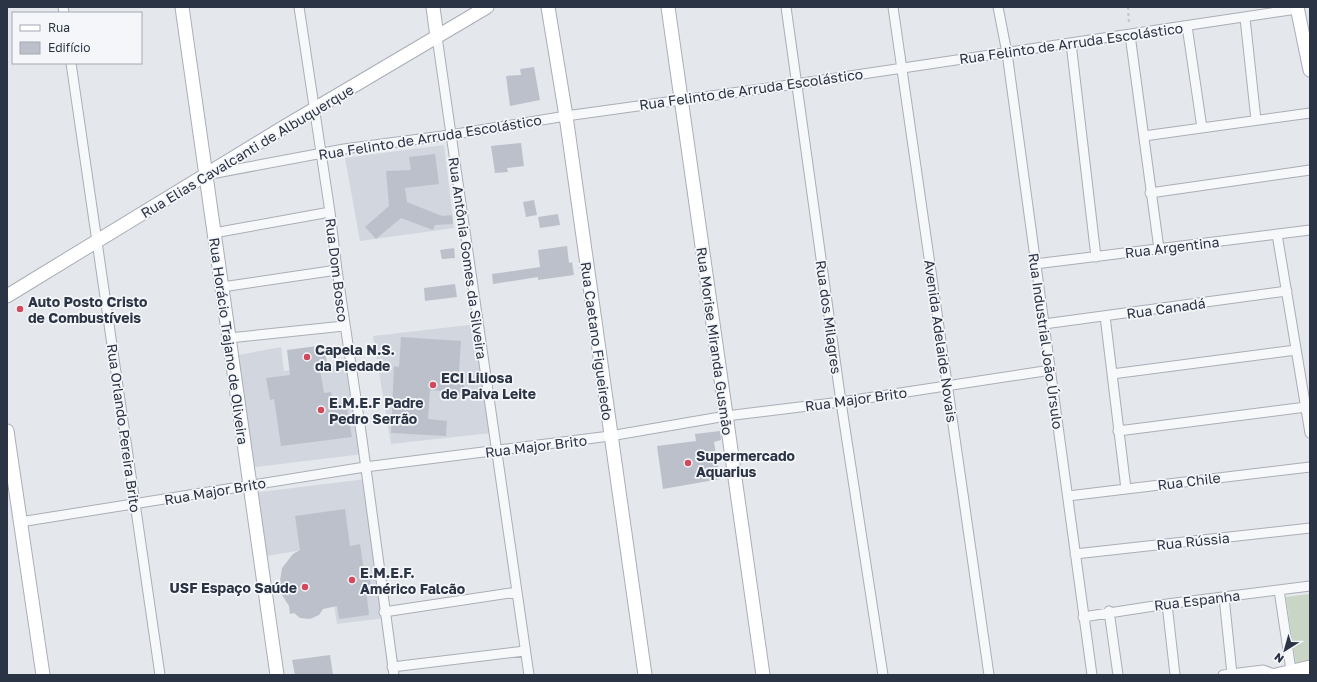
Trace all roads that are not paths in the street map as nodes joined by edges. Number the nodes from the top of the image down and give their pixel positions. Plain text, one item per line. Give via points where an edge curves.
1 (182, 7) edge
2 (299, 7) edge
3 (433, 7) edge
4 (487, 7) edge
5 (548, 7) edge
6 (668, 7) edge
7 (786, 7) edge
8 (893, 7) edge
9 (998, 7) edge
10 (1297, 8) edge
11 (1244, 18) junction
12 (1187, 26) junction
13 (1130, 35) junction
14 (437, 37) junction
15 (1071, 43) junction
16 (1007, 53) junction
17 (71, 64) edge
18 (903, 67) junction
19 (1310, 70) edge
20 (796, 84) junction
21 (681, 99) junction
22 (313, 111) junction
23 (1310, 113) edge
24 (566, 116) junction
25 (1256, 120) junction
26 (1202, 128) junction
27 (450, 135) junction
28 (1144, 136) junction
29 (321, 152) junction
30 (1310, 170) edge
31 (206, 175) junction
32 (1150, 193) junction
33 (330, 212) junction
34 (1310, 230) edge
35 (214, 233) junction
36 (1277, 234) junction
37 (96, 242) junction
38 (1159, 249) junction
39 (1096, 257) junction
40 (1035, 264) junction
41 (336, 270) junction
42 (222, 286) junction
43 (1287, 291) junction
44 (7, 296) edge
45 (1105, 316) junction
46 (1044, 324) junction
47 (344, 326) junction
48 (229, 338) junction
49 (1296, 350) junction
50 (1051, 370) junction
51 (1112, 374) junction
52 (947, 385) junction
53 (841, 402) junction
54 (1306, 407) junction
55 (726, 416) junction
56 (7, 431) edge
57 (1118, 431) junction
58 (1310, 431) edge
59 (610, 436) junction
60 (496, 451) junction
61 (365, 467) junction
62 (1310, 467) edge
63 (250, 484) junction
64 (1126, 489) junction
65 (1068, 496) junction
66 (135, 504) junction
67 (20, 522) junction
68 (1310, 528) edge
69 (1075, 554) junction
70 (1310, 586) edge
71 (1279, 590) junction
72 (517, 592) junction
73 (1224, 597) junction
74 (1167, 604) junction
75 (1109, 611) junction
76 (384, 612) junction
77 (1084, 617) junction
78 (525, 651) junction
79 (1310, 667) edge
80 (1291, 670) junction
81 (393, 671) edge
82 (1227, 674) edge
83 (43, 675) edge
84 (160, 675) edge
85 (277, 675) edge
86 (529, 675) edge
87 (645, 675) edge
88 (764, 675) edge
89 (883, 675) edge
90 (989, 675) edge
91 (1092, 675) edge
92 (1118, 675) edge
93 (1175, 675) edge
94 (1276, 675) edge

1 - 31 street, Rua Horácio Trajano de Oliveira
2 - 22 street, Rua Dom Bosco
3 - 14 street, Rua Antônia Gomes da Silveira
4 - 14 street, Rua Elias Cavalcanti de Albuquerque
5 - 24 street, Rua Caetano Figueiredo
6 - 21 street, Rua Morise Miranda Gusmão
7 - 20 street, Rua dos Milagres
8 - 18 street, Avenida Adelaide Novais
9 - 16 street, Rua Industrial João Úrsulo
10 - 11 street, Rua Felinto de Arruda Escolástico
10 - 19 street
11 - 12 street, Rua Felinto de Arruda Escolástico
11 - 25 street
12 - 13 street, Rua Felinto de Arruda Escolástico
12 - 26 street
13 - 15 street, Rua Felinto de Arruda Escolástico
13 - 28 street
14 - 22 street, Rua Elias Cavalcanti de Albuquerque
14 - 27 street, Rua Antônia Gomes da Silveira
15 - 16 street, Rua Felinto de Arruda Escolástico
15 - 39 street
16 - 18 street, Rua Felinto de Arruda Escolástico
16 - 40 street, Rua Industrial João Úrsulo
17 - 37 street, Rua Orlando Pereira Brito
18 - 20 street, Rua Felinto de Arruda Escolástico
18 - 52 street, Avenida Adelaide Novais
20 - 21 street, Rua Felinto de Arruda Escolástico
20 - 53 street, Rua dos Milagres
21 - 24 street, Rua Felinto de Arruda Escolástico
21 - 55 street, Rua Morise Miranda Gusmão
22 - 29 street, Rua Dom Bosco
22 - 31 street, Rua Elias Cavalcanti de Albuquerque
23 - 25 street
24 - 27 street, Rua Felinto de Arruda Escolástico
24 - 59 street, Rua Caetano Figueiredo
25 - 26 street
26 - 28 street
27 - 29 street, Rua Felinto de Arruda Escolástico
27 - 60 street, Rua Antônia Gomes da Silveira
28 - 32 street
29 - 31 street, Rua Felinto de Arruda Escolástico
29 - 33 street, Rua Dom Bosco
30 - 32 street
31 - 35 street, Rua Horácio Trajano de Oliveira
31 - 37 street, Rua Elias Cavalcanti de Albuquerque
32 - 38 street
33 - 35 street
33 - 41 street, Rua Dom Bosco
34 - 36 street, Rua Argentina
35 - 42 street, Rua Horácio Trajano de Oliveira
36 - 38 street, Rua Argentina
36 - 43 street
37 - 44 street, Rua Elias Cavalcanti de Albuquerque
37 - 66 street, Rua Orlando Pereira Brito
38 - 39 street, Rua Argentina
39 - 40 street, Rua Argentina
40 - 46 street, Rua Industrial João Úrsulo
41 - 42 street
41 - 47 street, Rua Dom Bosco
42 - 48 street, Rua Horácio Trajano de Oliveira
43 - 45 street, Rua Canadá
43 - 49 street
45 - 46 street, Rua Canadá
45 - 51 street
46 - 50 street, Rua Industrial João Úrsulo
47 - 48 street
47 - 61 street, Rua Dom Bosco
48 - 63 street, Rua Horácio Trajano de Oliveira
49 - 51 street
49 - 54 street
50 - 52 street, Rua Major Brito
50 - 65 street, Rua Industrial João Úrsulo
51 - 57 street
52 - 53 street, Rua Major Brito
52 - 90 street, Avenida Adelaide Novais
53 - 55 street, Rua Major Brito
53 - 89 street, Rua dos Milagres
54 - 57 street
54 - 58 street
55 - 59 street, Rua Major Brito
55 - 88 street, Rua Morise Miranda Gusmão
56 - 67 street
57 - 64 street
59 - 60 street, Rua Major Brito
59 - 87 street, Rua Caetano Figueiredo
60 - 61 street, Rua Major Brito
60 - 72 street, Rua Antônia Gomes da Silveira
61 - 63 street, Rua Major Brito
61 - 76 street, Rua Dom Bosco
62 - 64 street, Rua Chile
63 - 66 street, Rua Major Brito
63 - 85 street, Rua Horácio Trajano de Oliveira
64 - 65 street, Rua Chile
65 - 69 street, Rua Industrial João Úrsulo
66 - 67 street, Rua Major Brito
66 - 84 street, Rua Orlando Pereira Brito
67 - 83 street
68 - 69 street, Rua Rússia
69 - 77 street, Rua Industrial João Úrsulo
70 - 71 street, Rua Espanha
71 - 73 street, Rua Espanha
71 - 80 street
72 - 76 street
72 - 78 street, Rua Antônia Gomes da Silveira
73 - 74 street, Rua Espanha
73 - 82 street
74 - 75 street, Rua Espanha
74 - 93 street
75 - 77 street, Rua Espanha
75 - 92 street
76 - 81 street, Rua Dom Bosco
77 - 91 street, Rua Industrial João Úrsulo
78 - 81 street
78 - 86 street, Rua Antônia Gomes da Silveira
79 - 80 street
80 - 94 street
82 - 94 street via 1263,670

